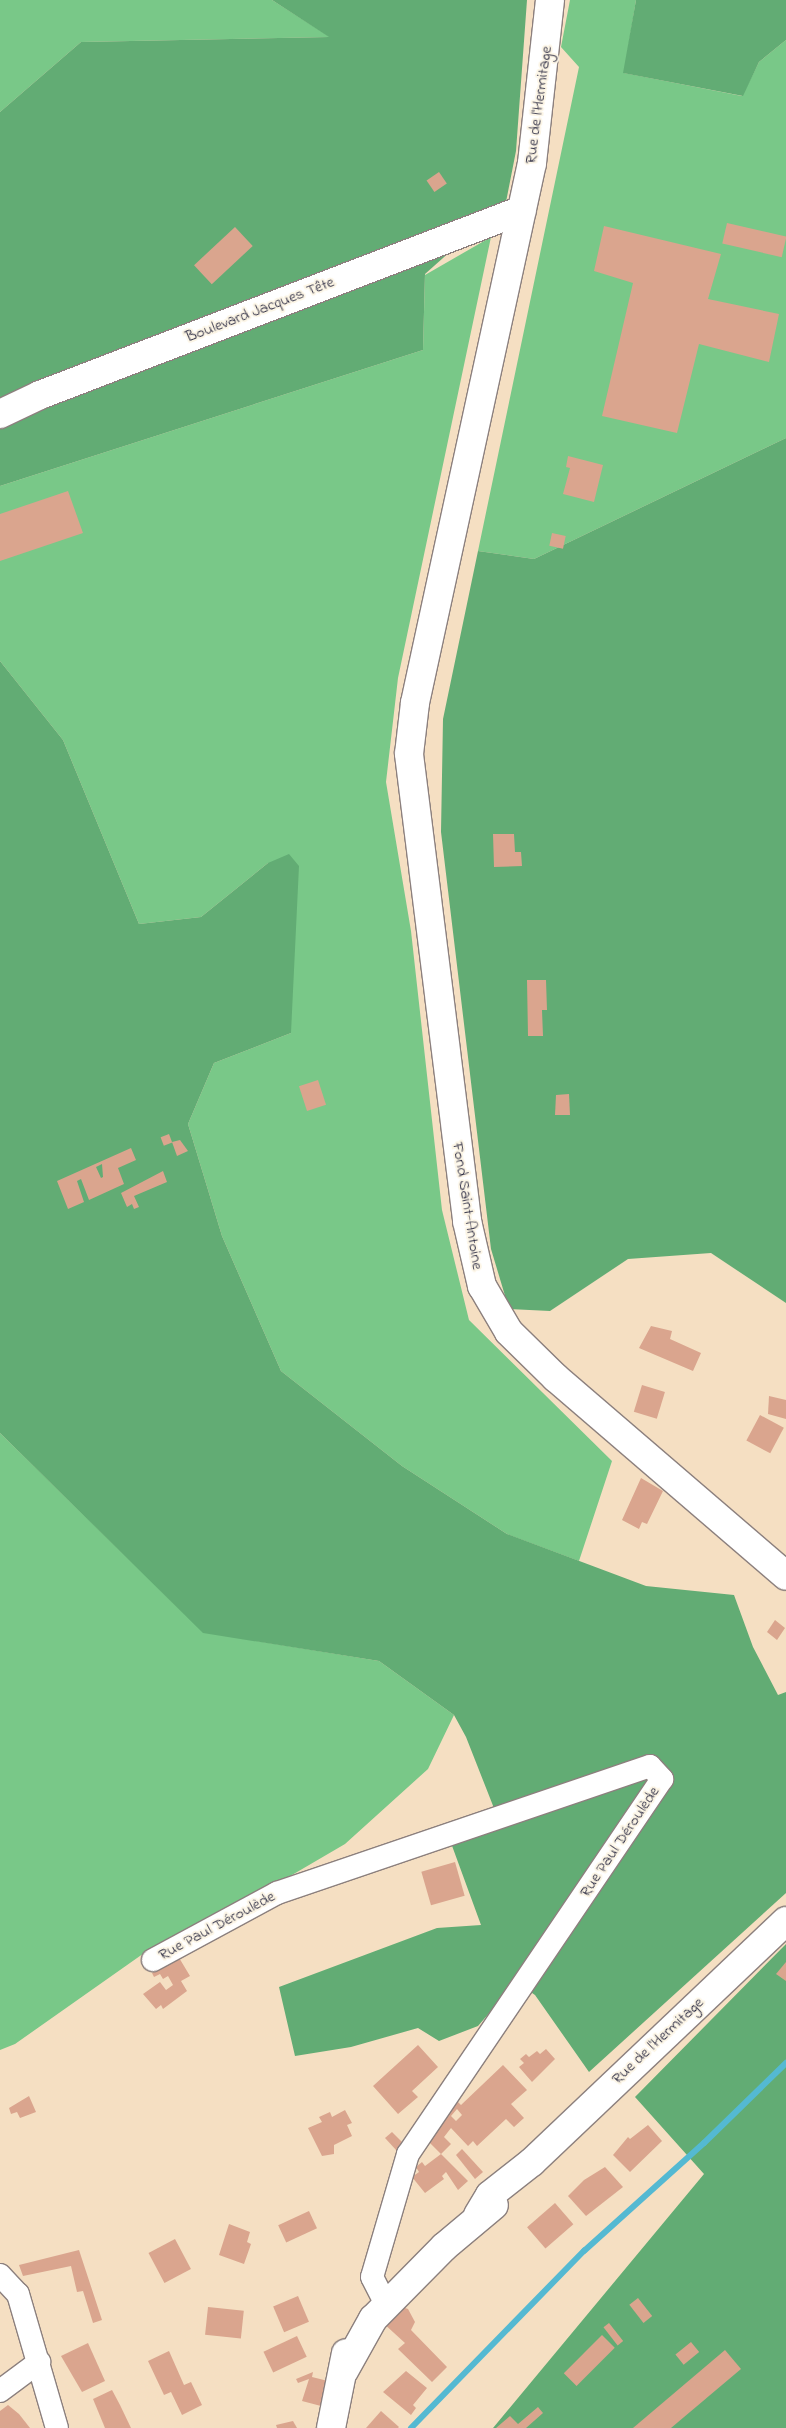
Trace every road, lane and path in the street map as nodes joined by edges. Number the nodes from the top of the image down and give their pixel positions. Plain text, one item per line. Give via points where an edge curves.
1 (550, 0) edge
2 (522, 210) junction
3 (0, 414) edge
4 (410, 780) joint
5 (780, 1571) edge
6 (786, 1921) edge
7 (153, 1960) dead end
8 (0, 2276) edge
9 (382, 2299) junction
10 (39, 2362) junction
11 (0, 2391) edge
12 (57, 2428) edge
13 (332, 2428) edge

1 - 2 main road, Rue de l'Hermitage via 532,163
2 - 3 main road, Boulevard Jacques Tête via 40,395
2 - 4 main road, Rue de l'Hermitage via 415,703 409,754
4 - 5 main road, Fond Saint-Antoine via 467,1221 482,1286 509,1332 532,1356
6 - 9 main road, Rue de l'Hermitage via 532,2162 521,2180 498,2202 478,2215
7 - 9 street, Rue Paul Déroulède via 277,1893 650,1766 662,1779 408,2154 372,2274
8 - 10 street via 18,2294
9 - 13 main road, Rue de l'Hermitage via 344,2371
10 - 11 street
10 - 12 street

